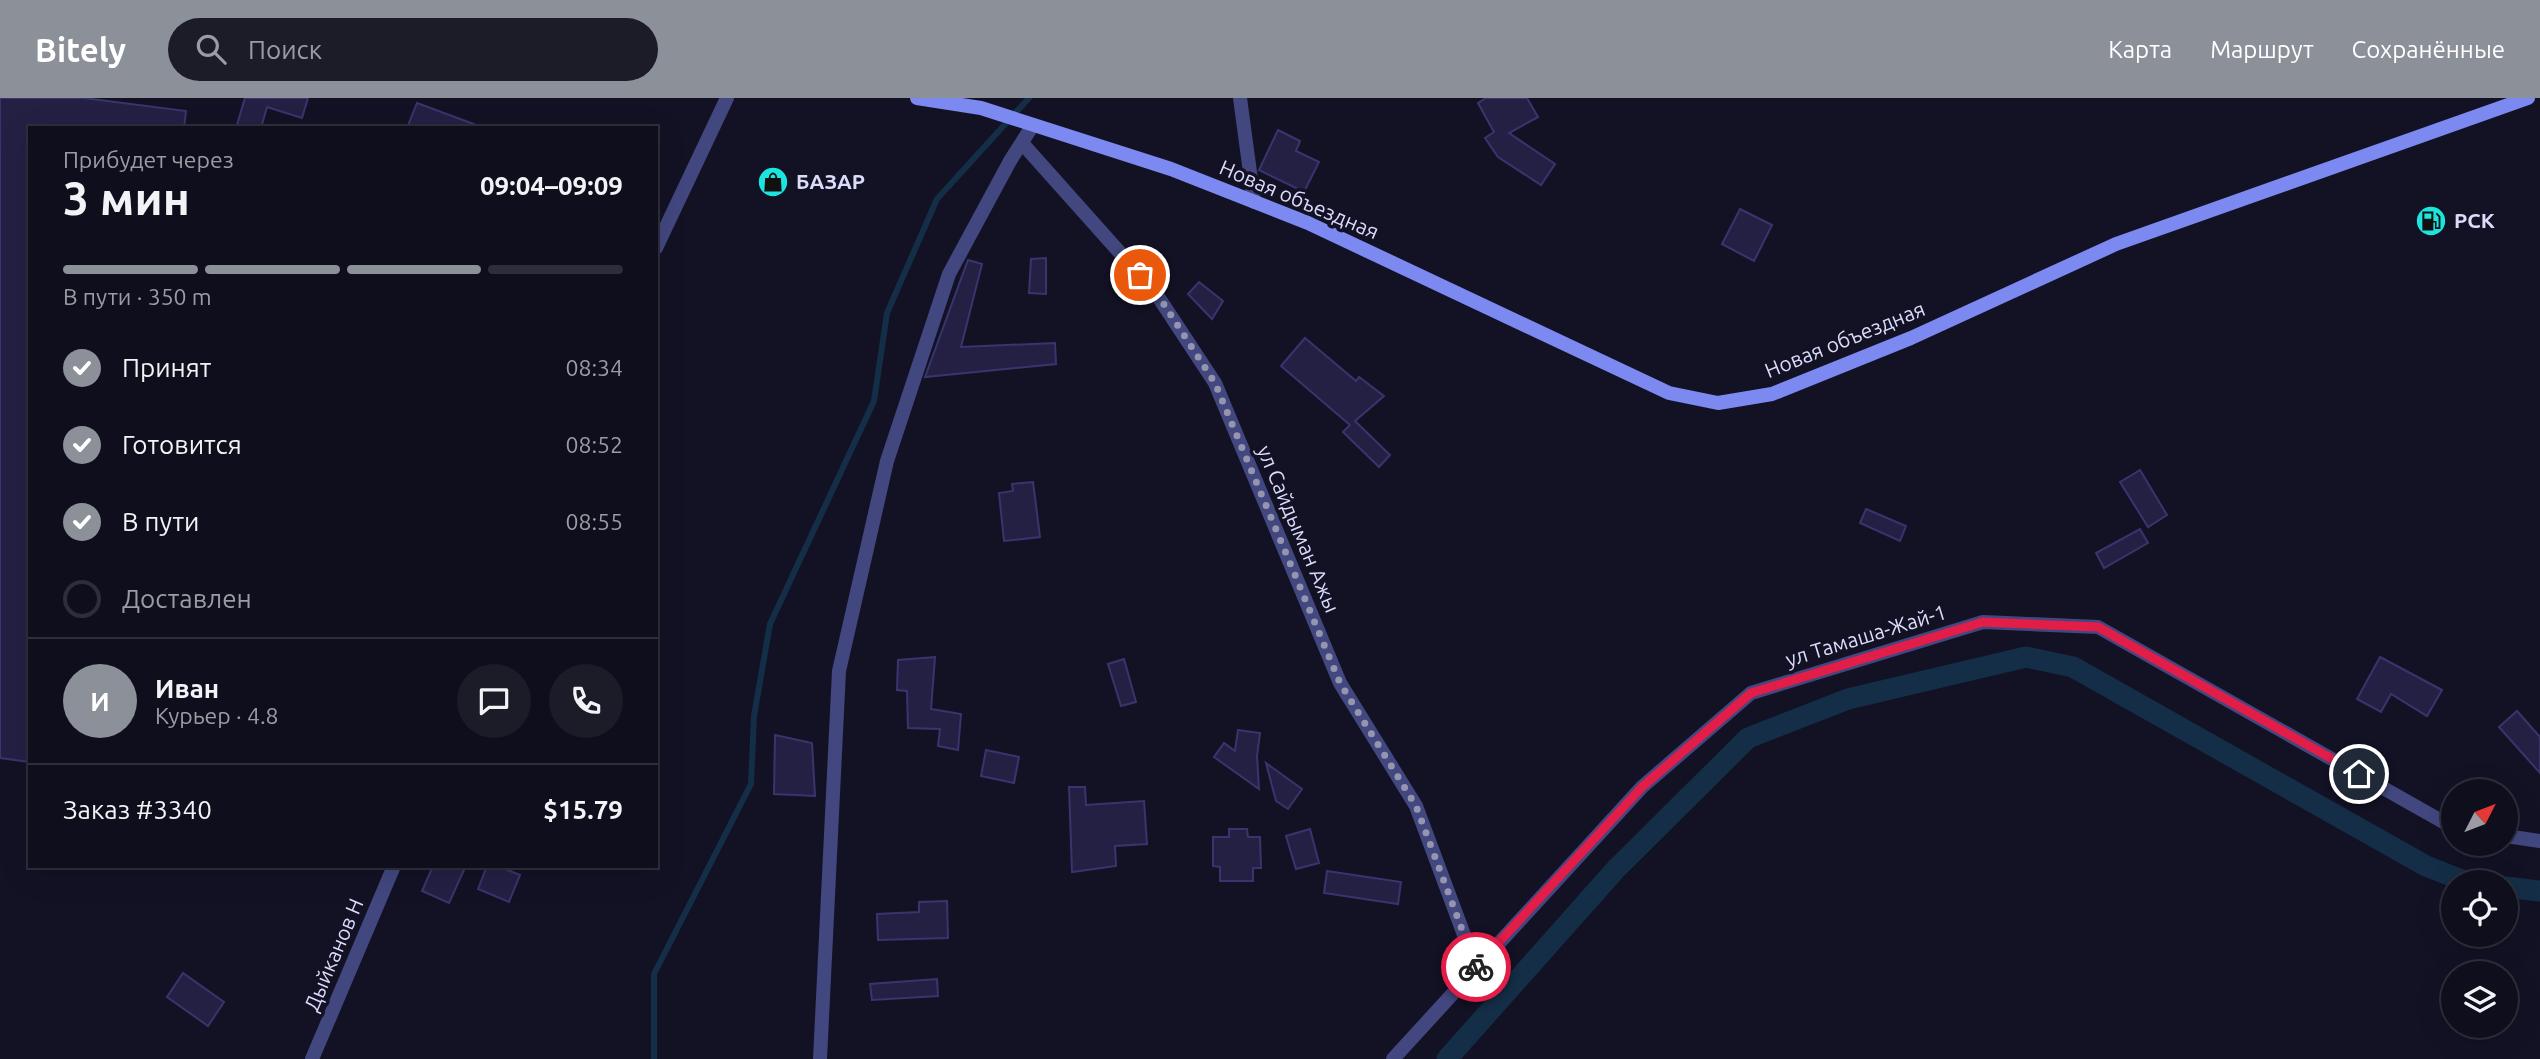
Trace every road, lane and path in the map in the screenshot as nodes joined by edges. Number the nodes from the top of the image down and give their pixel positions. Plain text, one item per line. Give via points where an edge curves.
1 (727, 98) edge
2 (917, 98) edge
3 (1240, 98) edge
4 (2528, 98) edge
5 (1029, 124) junction
6 (1022, 143) junction
7 (1254, 202) junction
8 (658, 244) edge
9 (2441, 821) edge
10 (2518, 838) edge
11 (2540, 841) edge
12 (393, 868) edge
13 (1476, 967) junction
14 (312, 1059) edge
15 (820, 1059) edge
16 (1393, 1059) edge

1 - 8 street
2 - 5 main road, Новая объездная via 981,108
3 - 7 street
4 - 7 main road, Новая объездная via 2116,244 1911,338 1772,394 1718,402 1669,393 1308,223
5 - 6 street
5 - 7 main road, Новая объездная via 1171,169
6 - 13 street, ул Сайдыман Ажы via 1156,292 1215,383 1340,683 1416,806
6 - 15 street via 949,274 887,461 839,671
9 - 13 street, ул Тамаша-Жай-1 via 2098,627 1983,622 1751,693 1642,787
10 - 11 street
12 - 14 street, Дыйканов Н
13 - 16 street, ул Тамаша-Жай-1

